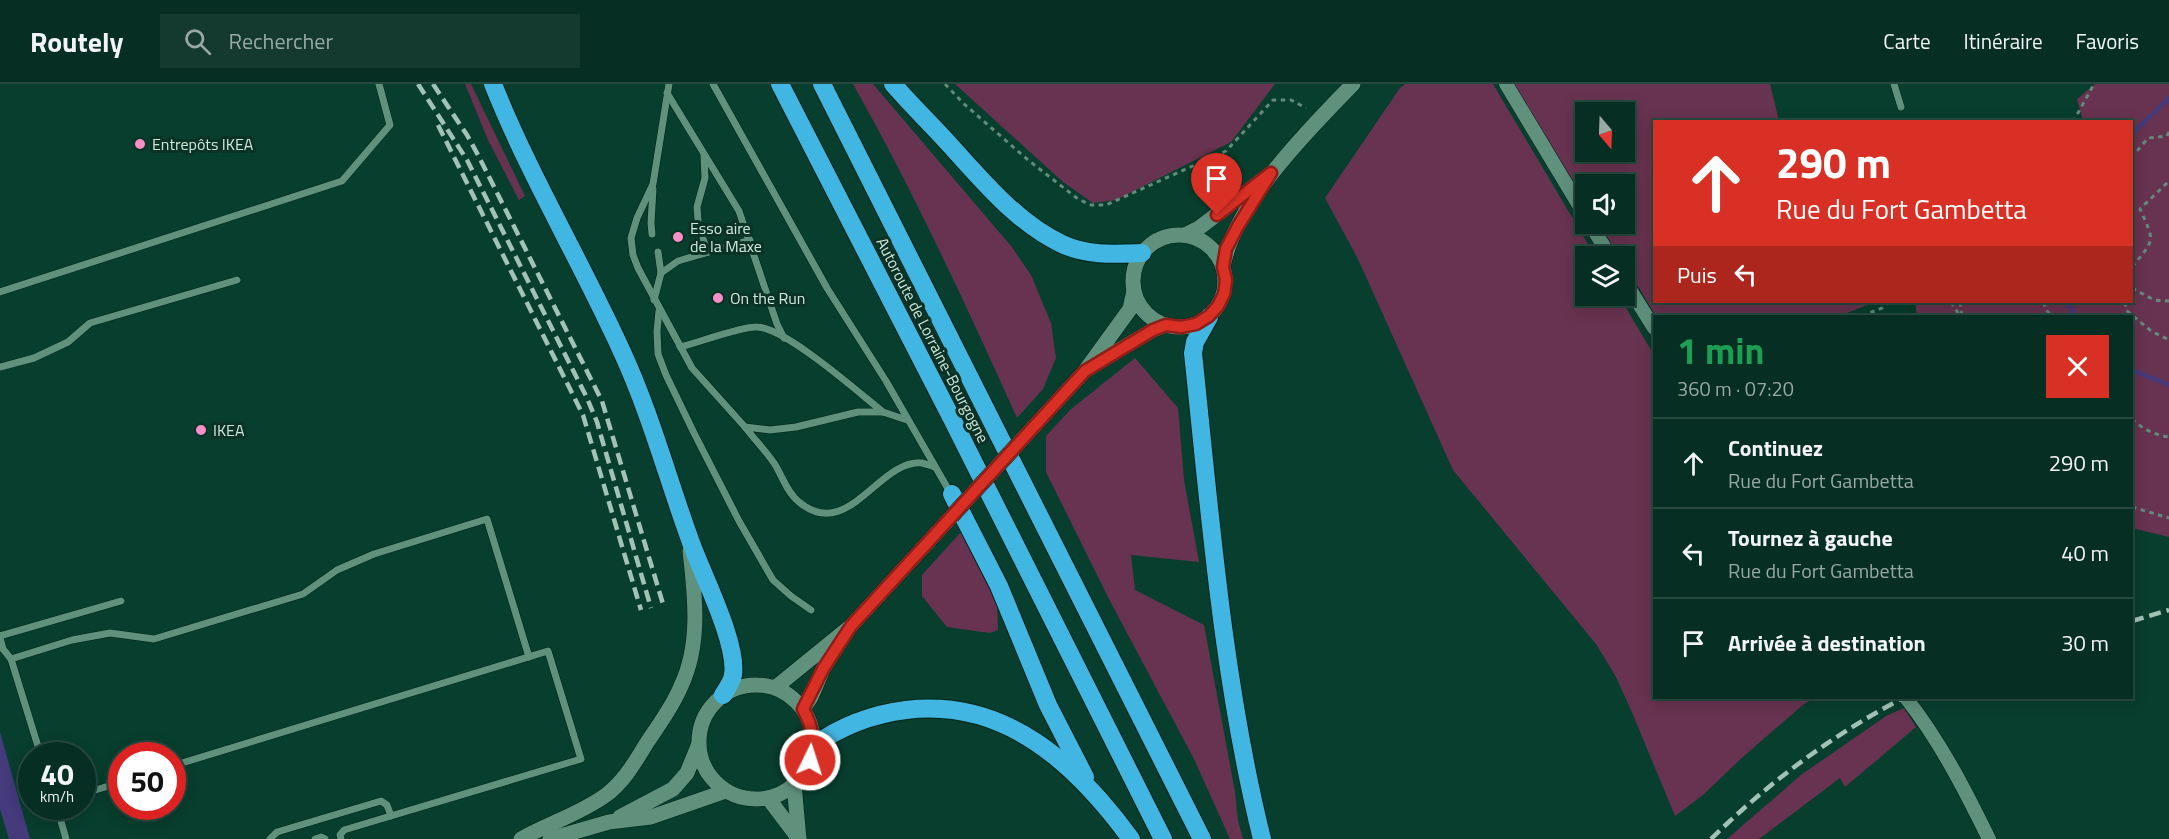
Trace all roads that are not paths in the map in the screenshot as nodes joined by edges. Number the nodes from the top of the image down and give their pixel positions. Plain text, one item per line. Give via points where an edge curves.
1 (379, 84) edge
2 (493, 84) edge
3 (669, 84) edge
4 (713, 84) edge
5 (780, 84) edge
6 (822, 84) edge
7 (893, 84) edge
8 (1353, 84) edge
9 (1506, 84) edge
10 (1894, 84) edge
11 (667, 93) junction
12 (1902, 107) dead end
13 (704, 153) junction
14 (1271, 173) junction
15 (653, 184) junction
16 (1575, 199) edge
17 (698, 220) dead end
18 (652, 234) dead end
19 (1185, 235) junction
20 (704, 239) dead end
21 (750, 240) junction
22 (658, 252) dead end
23 (708, 252) junction
24 (1143, 253) junction
25 (1223, 267) junction
26 (661, 273) junction
27 (237, 280) dead end
28 (1134, 291) junction
29 (0, 292) edge
30 (1635, 298) edge
31 (654, 300) junction
32 (660, 310) junction
33 (1209, 316) junction
34 (1166, 325) junction
35 (1653, 326) edge
36 (784, 338) junction
37 (680, 347) junction
38 (0, 367) edge
39 (1085, 371) junction
40 (883, 412) junction
41 (907, 420) junction
42 (745, 427) junction
43 (935, 467) junction
44 (952, 495) joint
45 (689, 539) junction
46 (121, 601) dead end
47 (811, 610) dead end
48 (851, 626) junction
49 (0, 637) edge
50 (529, 657) junction
51 (11, 659) junction
52 (776, 687) junction
53 (723, 694) junction
54 (1907, 699) edge
55 (803, 709) junction
56 (37, 742) edge
57 (698, 746) junction
58 (813, 746) junction
59 (186, 762) edge
60 (794, 784) junction
61 (1091, 788) junction
62 (726, 791) junction
63 (768, 798) junction
64 (391, 816) junction
65 (61, 820) edge
66 (609, 822) junction
67 (66, 839) edge
68 (270, 839) edge
69 (315, 839) edge
70 (325, 839) edge
71 (341, 839) edge
72 (521, 839) edge
73 (550, 839) edge
74 (799, 839) edge
75 (1131, 839) edge
76 (1163, 839) edge
77 (1202, 839) edge
78 (1262, 839) edge
79 (1989, 839) edge

1 - 29 lane via 390,125 342,182
2 - 45 highway via 635,382
3 - 11 lane
4 - 41 lane via 827,288
5 - 76 highway, Autoroute de Lorraine-Bourgogne
6 - 77 highway, Autoroute de Lorraine-Bourgogne
7 - 24 highway via 1010,206 1047,235 1096,254
8 - 14 main road
9 - 16 street
10 - 12 lane
11 - 13 lane
11 - 15 lane
13 - 17 lane via 705,178 697,207
13 - 21 lane via 739,211
14 - 19 main road
14 - 25 main road via 1226,249
15 - 18 lane
15 - 31 lane via 631,238 633,255
19 - 24 main road via 1154,242
19 - 25 main road via 1209,246
20 - 23 lane
21 - 23 lane
21 - 36 lane
22 - 26 lane
23 - 26 lane via 678,261
24 - 28 main road via 1134,272
25 - 33 main road via 1224,294
26 - 31 lane
27 - 38 lane via 90,322 68,342 34,358
28 - 34 main road via 1151,318
28 - 39 main road via 1130,309
30 - 35 street
31 - 32 lane
32 - 37 lane
32 - 47 lane via 658,354 694,433 773,580
33 - 34 main road via 1188,326
33 - 78 highway via 1193,353 1227,657
34 - 39 main road
36 - 37 lane via 768,328 754,326
36 - 40 lane via 828,366
37 - 42 lane via 692,368
39 - 48 main road, bridge
40 - 41 lane
40 - 42 lane via 858,412 770,430
41 - 43 lane
42 - 43 lane via 774,463 797,501 810,510 842,510 910,465
43 - 44 lane
44 - 61 highway via 999,586 1048,705
45 - 53 highway via 730,647 733,675
45 - 72 main road via 695,626 687,672 673,702 626,776 608,793 590,806
46 - 49 lane
48 - 52 main road
48 - 55 main road
49 - 51 lane
50 - 51 lane via 487,519 374,554 337,570 303,594 154,639 110,633
50 - 59 lane
50 - 64 lane via 548,651 581,759
51 - 56 lane
52 - 53 main road via 758,684
52 - 55 main road
53 - 57 main road via 704,717
54 - 79 street via 1962,784
55 - 58 main road via 813,733
57 - 62 main road via 707,772
57 - 66 main road via 687,772 673,789
58 - 60 main road via 807,767
58 - 61 highway via 858,722 889,712 916,709 974,713 1039,744
60 - 63 main road
60 - 74 main road
61 - 75 highway
62 - 63 main road via 740,797
62 - 66 main road via 651,817
63 - 74 main road
64 - 68 lane via 381,801 277,832
64 - 71 lane via 344,830
65 - 67 lane
66 - 73 main road
69 - 70 lane

